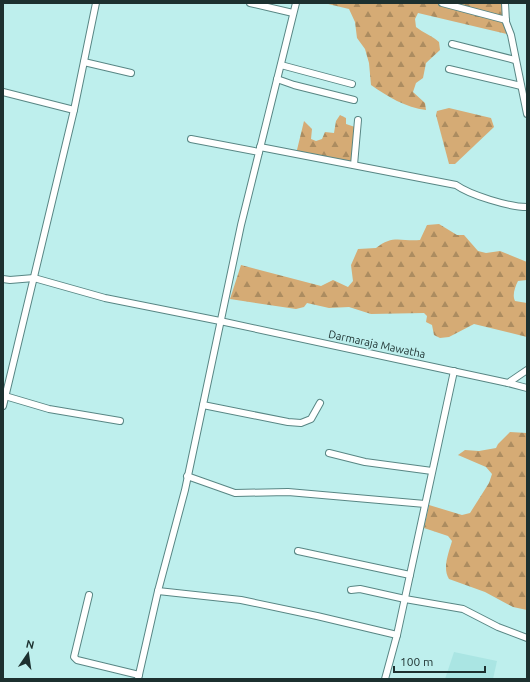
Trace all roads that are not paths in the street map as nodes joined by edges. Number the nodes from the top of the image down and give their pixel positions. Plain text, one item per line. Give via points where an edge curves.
1 (96, 3) edge
2 (250, 3) edge
3 (296, 3) edge
4 (442, 3) edge
5 (505, 3) edge
6 (294, 13) junction
7 (506, 20) junction
8 (452, 44) dead end
9 (516, 60) junction
10 (84, 62) junction
11 (280, 65) junction
12 (449, 69) dead end
13 (131, 73) dead end
14 (277, 79) junction
15 (352, 84) dead end
16 (521, 86) junction
17 (3, 92) edge
18 (354, 100) dead end
19 (74, 110) junction
20 (527, 114) edge
21 (358, 120) dead end
22 (191, 139) dead end
23 (259, 150) junction
24 (354, 165) junction
25 (527, 206) edge
26 (34, 278) junction
27 (3, 279) edge
28 (220, 321) junction
29 (527, 370) edge
30 (454, 371) junction
31 (508, 383) junction
32 (527, 388) edge
33 (5, 396) junction
34 (320, 403) dead end
35 (203, 405) junction
36 (3, 406) edge
37 (120, 421) dead end
38 (329, 453) dead end
39 (432, 471) junction
40 (187, 476) junction
41 (425, 504) junction
42 (298, 551) dead end
43 (410, 576) junction
44 (158, 590) junction
45 (351, 590) dead end
46 (89, 595) dead end
47 (405, 599) junction
48 (397, 634) junction
49 (527, 638) edge
50 (138, 677) edge
51 (385, 679) edge

1 - 10 street
2 - 6 street
3 - 6 street
4 - 7 street
5 - 7 street
6 - 11 street
7 - 9 street
8 - 9 street
9 - 16 street
10 - 13 street
10 - 19 street
11 - 14 street
11 - 15 street
12 - 16 street
14 - 18 street
14 - 23 street
16 - 20 street
17 - 19 street
19 - 26 street
21 - 24 street
22 - 23 street
23 - 24 street
23 - 28 street
24 - 25 street via 456,185 476,195
26 - 27 street
26 - 28 street, Darmaraja Mawatha via 105,298
26 - 33 street
28 - 30 street, Darmaraja Mawatha
28 - 35 street
29 - 31 street
30 - 31 street, Darmaraja Mawatha
30 - 39 street
31 - 32 street, Darmaraja Mawatha
33 - 36 street
33 - 37 street via 49,408
34 - 35 street via 311,420 301,423
35 - 40 street
38 - 39 street via 365,462
39 - 41 street
40 - 41 street via 235,493 288,492
40 - 44 street
41 - 43 street
42 - 43 street
43 - 47 street
44 - 48 street via 242,600
44 - 50 street
45 - 47 street via 360,589
46 - 50 street via 74,657
47 - 48 street
47 - 49 street via 463,609
48 - 51 street

